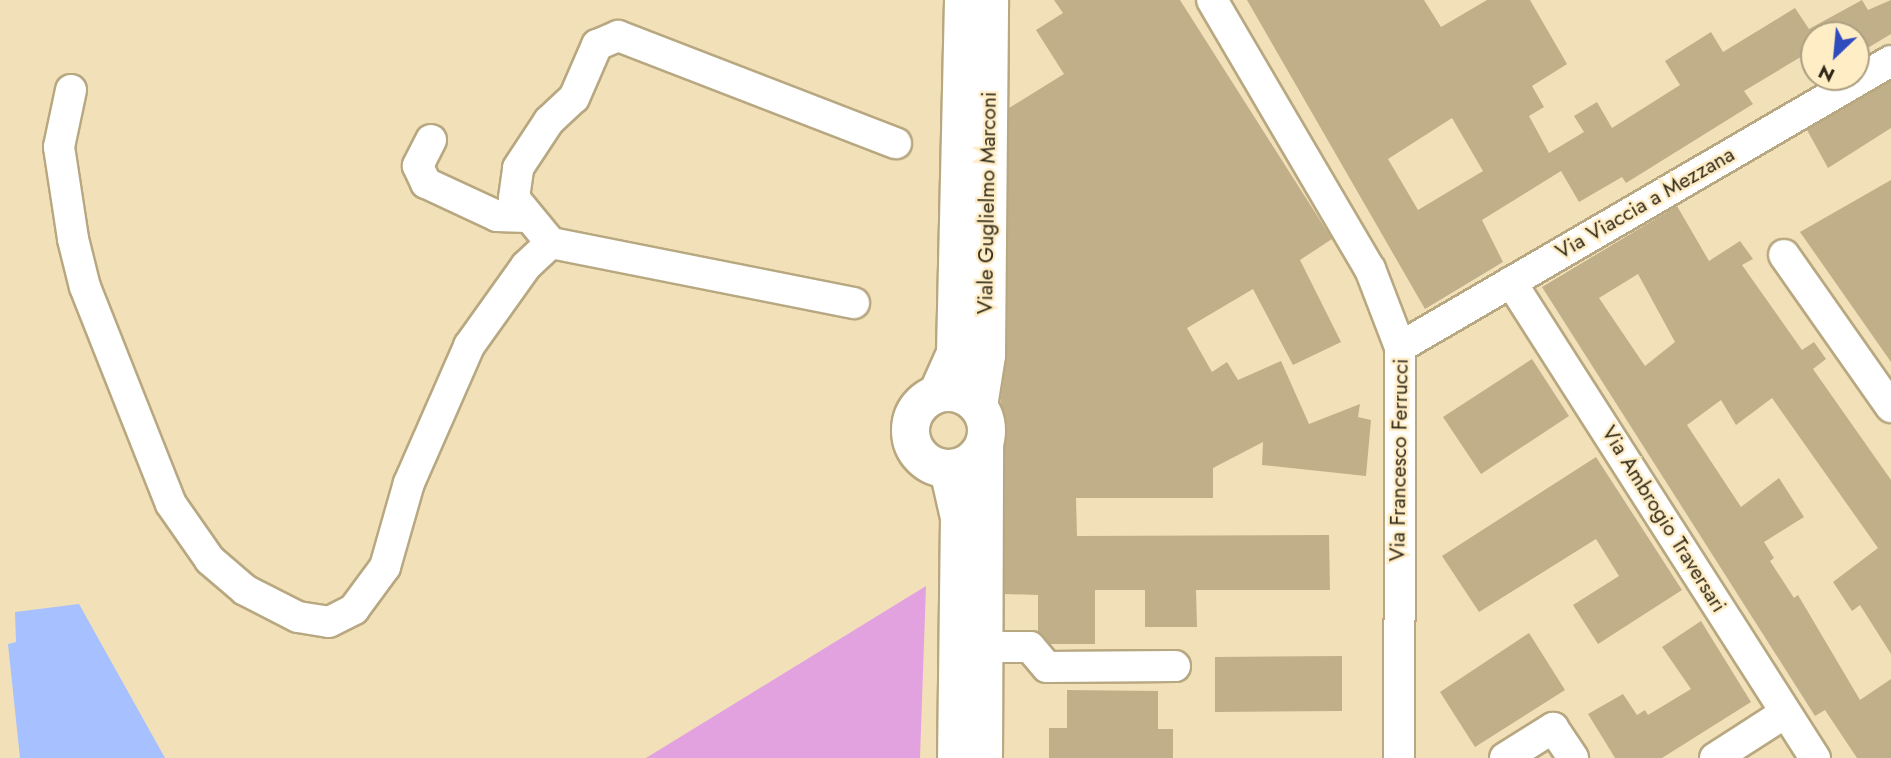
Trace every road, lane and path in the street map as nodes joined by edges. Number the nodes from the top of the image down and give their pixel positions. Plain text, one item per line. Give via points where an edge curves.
1 (963, 0) edge
2 (989, 0) edge
3 (1212, 0) edge
4 (1891, 61) edge
5 (71, 90) dead end
6 (431, 140) dead end
7 (896, 144) dead end
8 (527, 217) junction
9 (551, 243) junction
10 (1784, 255) dead end
11 (1511, 282) junction
12 (854, 303) dead end
13 (1400, 348) junction
14 (937, 393) junction
15 (978, 406) junction
16 (1891, 407) edge
17 (984, 444) junction
18 (948, 469) junction
19 (985, 648) junction
20 (1175, 666) dead end
21 (1785, 713) junction
22 (956, 758) edge
23 (983, 758) edge
24 (1399, 758) edge
25 (1505, 758) edge
26 (1573, 758) edge
27 (1715, 758) edge
28 (1815, 758) edge

1 - 14 main road, Viale Guglielmo Marconi via 955,353
2 - 15 main road, Viale Guglielmo Marconi via 986,355
3 - 13 street, Via Francesco Ferrucci via 1370,269
4 - 11 street, Via Viaccia a Mezzana
5 - 9 street via 59,147 73,239 85,287 171,504 210,559 245,590 298,617 329,622 354,610 385,567 410,483 469,346 526,265
6 - 8 street via 418,166 426,183 497,216
7 - 8 street via 618,36 597,45 574,98 549,121 518,168 514,198
8 - 9 street
9 - 12 street
10 - 16 street
11 - 13 street, Via Viaccia a Mezzana
11 - 21 street, Via Ambrogio Traversari
13 - 24 street, Via Francesco Ferrucci
14 - 15 main road via 956,392
14 - 18 main road, Viale Guglielmo Marconi via 918,405 909,432 917,454
15 - 17 main road, Viale Guglielmo Marconi
17 - 18 main road via 974,458
17 - 19 main road, Viale Guglielmo Marconi
18 - 22 main road via 960,517
19 - 20 street via 1030,647 1047,667
19 - 23 main road, Viale Guglielmo Marconi
21 - 27 street
21 - 28 street, Via Ambrogio Traversari
25 - 26 street via 1553,728

